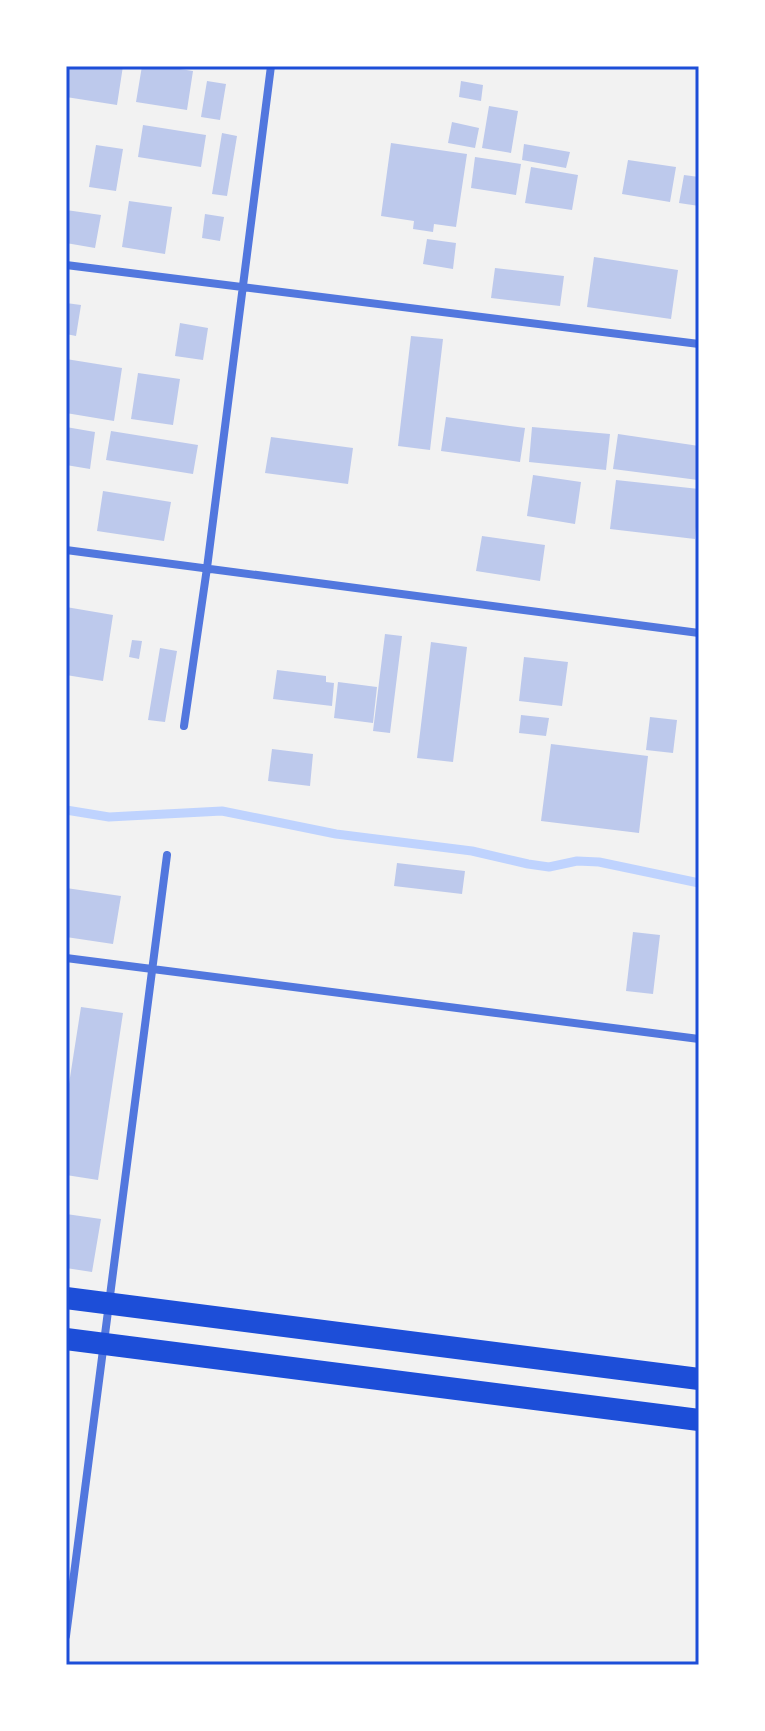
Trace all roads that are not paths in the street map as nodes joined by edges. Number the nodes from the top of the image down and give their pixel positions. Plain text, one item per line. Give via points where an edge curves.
1 (271, 66) edge
2 (66, 265) edge
3 (242, 288) junction
4 (699, 344) edge
5 (66, 550) edge
6 (207, 568) junction
7 (699, 633) edge
8 (184, 726) dead end
9 (167, 855) dead end
10 (66, 958) edge
11 (151, 969) junction
12 (699, 1039) edge
13 (66, 1298) edge
14 (108, 1303) junction
15 (66, 1339) edge
16 (103, 1344) junction
17 (699, 1379) edge
18 (699, 1420) edge
19 (66, 1636) edge

1 - 3 street
2 - 3 street
3 - 4 street
3 - 6 street
5 - 6 street
6 - 7 street
6 - 8 street
9 - 11 street
10 - 11 street
11 - 12 street
11 - 14 street
13 - 14 highway
14 - 16 street
14 - 17 highway
15 - 16 highway
16 - 18 highway
16 - 19 street

